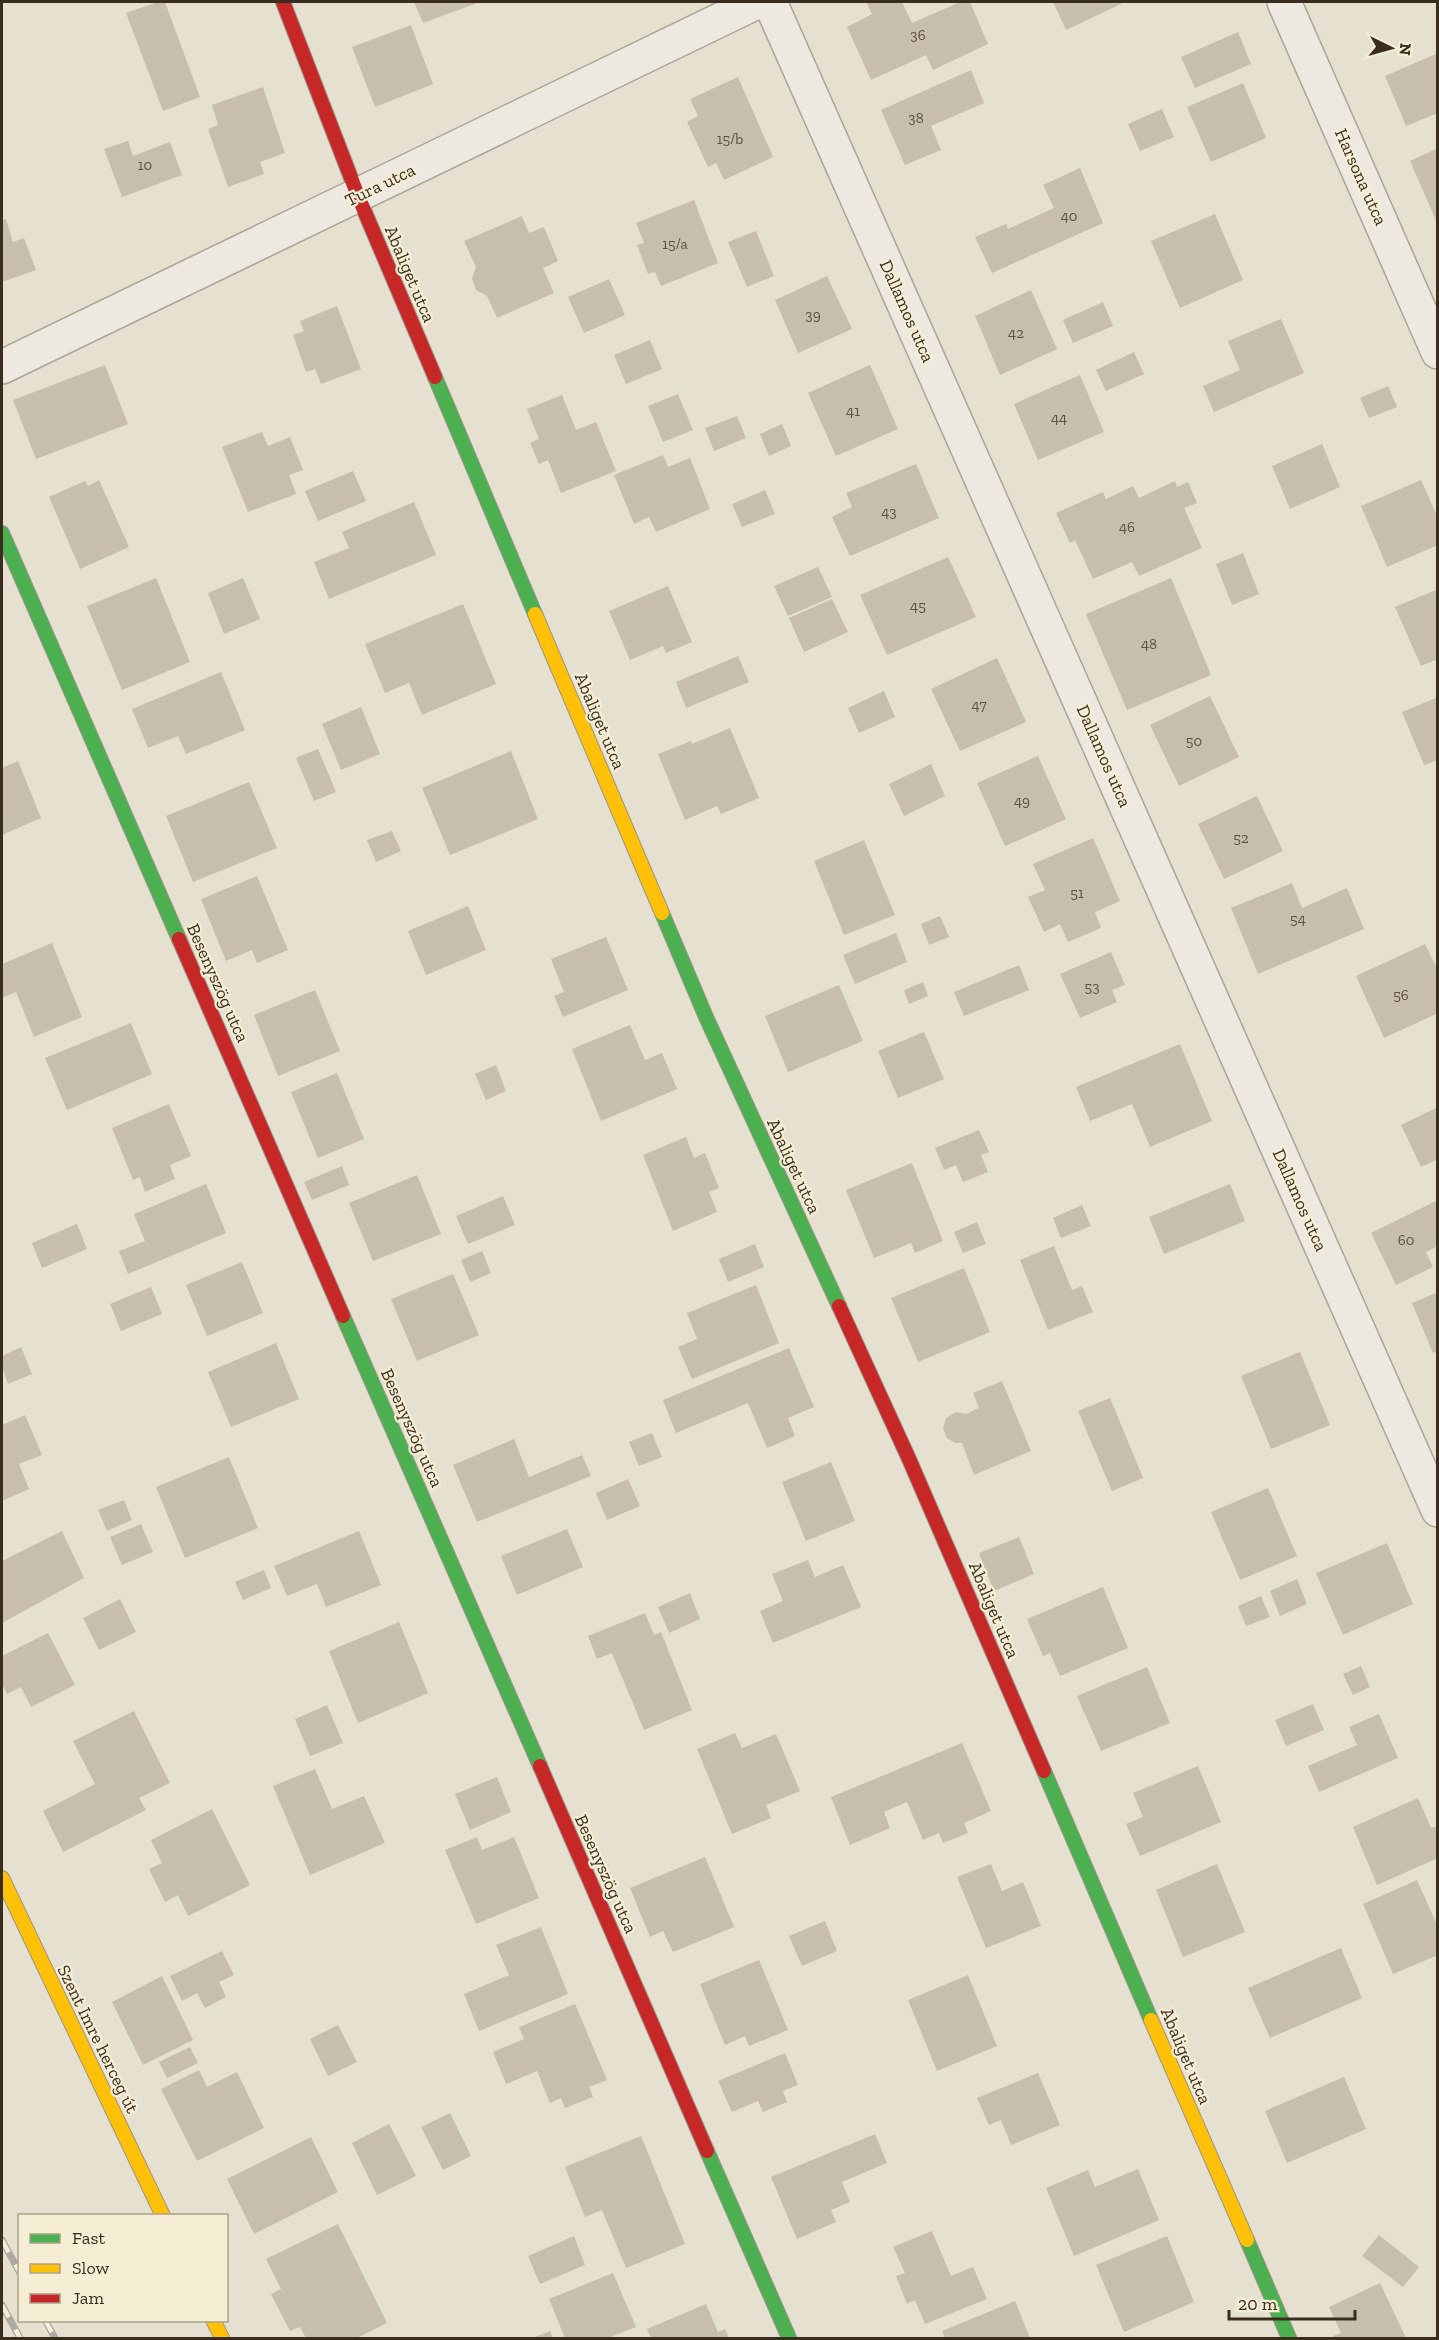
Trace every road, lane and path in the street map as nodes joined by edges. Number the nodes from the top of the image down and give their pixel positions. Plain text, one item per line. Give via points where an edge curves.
1 (283, 2) edge
2 (757, 2) edge
3 (770, 2) edge
4 (1284, 2) edge
5 (358, 196) junction
6 (1437, 352) edge
7 (2, 367) edge
8 (2, 532) edge
9 (1437, 1510) edge
10 (2, 1878) edge
11 (162, 2214) edge
12 (214, 2322) edge
13 (222, 2338) edge
14 (789, 2338) edge
15 (1289, 2338) edge

1 - 5 street, Abaliget utca
2 - 5 street, Tura utca
3 - 9 street, Dallamos utca
4 - 6 street, Harsona utca
5 - 7 street, Tura utca
5 - 15 street, Abaliget utca via 706,1017 909,1459
8 - 14 street, Besenyszög utca
10 - 11 street, Szent Imre herceg út
12 - 13 street

